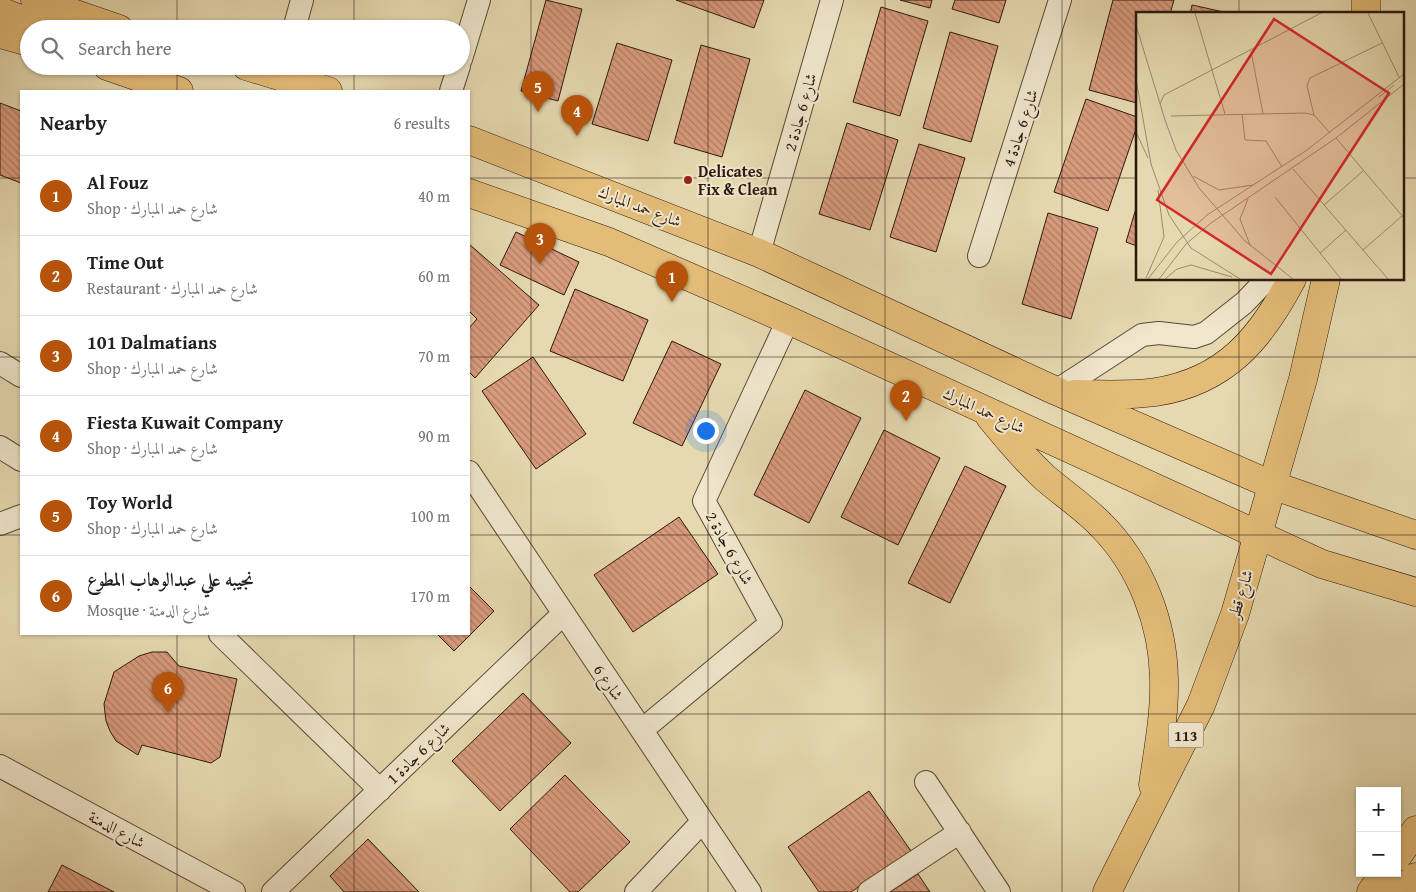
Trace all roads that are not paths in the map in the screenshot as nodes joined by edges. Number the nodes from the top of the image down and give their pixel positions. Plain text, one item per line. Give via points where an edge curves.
1 (35, 0) edge
2 (302, 0) edge
3 (479, 0) edge
4 (832, 0) edge
5 (1060, 0) edge
6 (0, 11) edge
7 (22, 20) edge
8 (77, 20) edge
9 (296, 20) edge
10 (470, 30) edge
11 (0, 34) edge
12 (20, 40) edge
13 (134, 75) edge
14 (286, 75) edge
15 (456, 75) edge
16 (312, 81) edge
17 (176, 90) edge
18 (452, 90) edge
19 (470, 140) edge
20 (470, 193) edge
21 (758, 253) junction
22 (979, 256) dead end
23 (1266, 280) edge
24 (1291, 280) edge
25 (1326, 280) edge
26 (788, 320) junction
27 (0, 363) edge
28 (20, 375) edge
29 (1061, 393) junction
30 (986, 412) junction
31 (0, 447) edge
32 (20, 459) edge
33 (470, 474) edge
34 (1272, 485) junction
35 (20, 516) edge
36 (0, 524) edge
37 (1416, 535) edge
38 (1257, 536) junction
39 (1416, 592) edge
40 (563, 614) junction
41 (221, 635) edge
42 (642, 730) junction
43 (0, 766) edge
44 (926, 782) dead end
45 (380, 790) junction
46 (1151, 804) junction
47 (702, 822) junction
48 (1416, 830) edge
49 (960, 832) junction
50 (1401, 851) edge
51 (1382, 877) edge
52 (1416, 877) edge
53 (234, 892) edge
54 (273, 892) edge
55 (636, 892) edge
56 (750, 892) edge
57 (869, 892) edge
58 (999, 892) edge
59 (1107, 892) edge
60 (1370, 892) edge
61 (1398, 892) edge

1 - 8 main road
2 - 9 street
3 - 10 street
4 - 21 street, شارع 6 جادة 2
5 - 22 street, شارع 6 جادة 4
6 - 7 main road
11 - 12 main road
13 - 17 main road
14 - 16 main road
15 - 18 street
19 - 21 main road, شارع حمد المبارك
20 - 26 main road, شارع حمد المبارك via 608,242
21 - 29 main road, شارع حمد المبارك
23 - 29 street via 1244,303 1206,333 1194,336 1142,335
24 - 29 main road via 1255,339 1209,374 1156,392
25 - 34 main road, شارع قطر / 113 via 1303,379
26 - 30 main road, شارع حمد المبارك
26 - 42 street, شارع 6 جادة 2 via 704,501 771,623
27 - 28 street
29 - 34 main road, شارع حمد المبارك
30 - 38 main road, شارع حمد المبارك
30 - 46 main road via 1029,462 1102,525 1132,564 1143,586 1159,633 1164,680
31 - 32 street
33 - 40 street, شارع 6
34 - 37 main road, شارع حمد المبارك
34 - 38 main road, شارع قطر / 113
35 - 36 street
38 - 39 main road, شارع حمد المبارك via 1322,564
38 - 46 main road, شارع قطر / 113 via 1235,614 1201,705
40 - 42 street, شارع 6
40 - 45 street, شارع 6 جادة 1
41 - 45 street
42 - 47 street, شارع 6
43 - 53 street, شارع الدمنة
44 - 49 street
45 - 54 street, شارع 6 جادة 1
46 - 59 main road, شارع قطر / 113
47 - 55 street
47 - 56 street, شارع 6
48 - 50 main road
49 - 57 street
49 - 58 street
51 - 60 main road
52 - 61 main road

